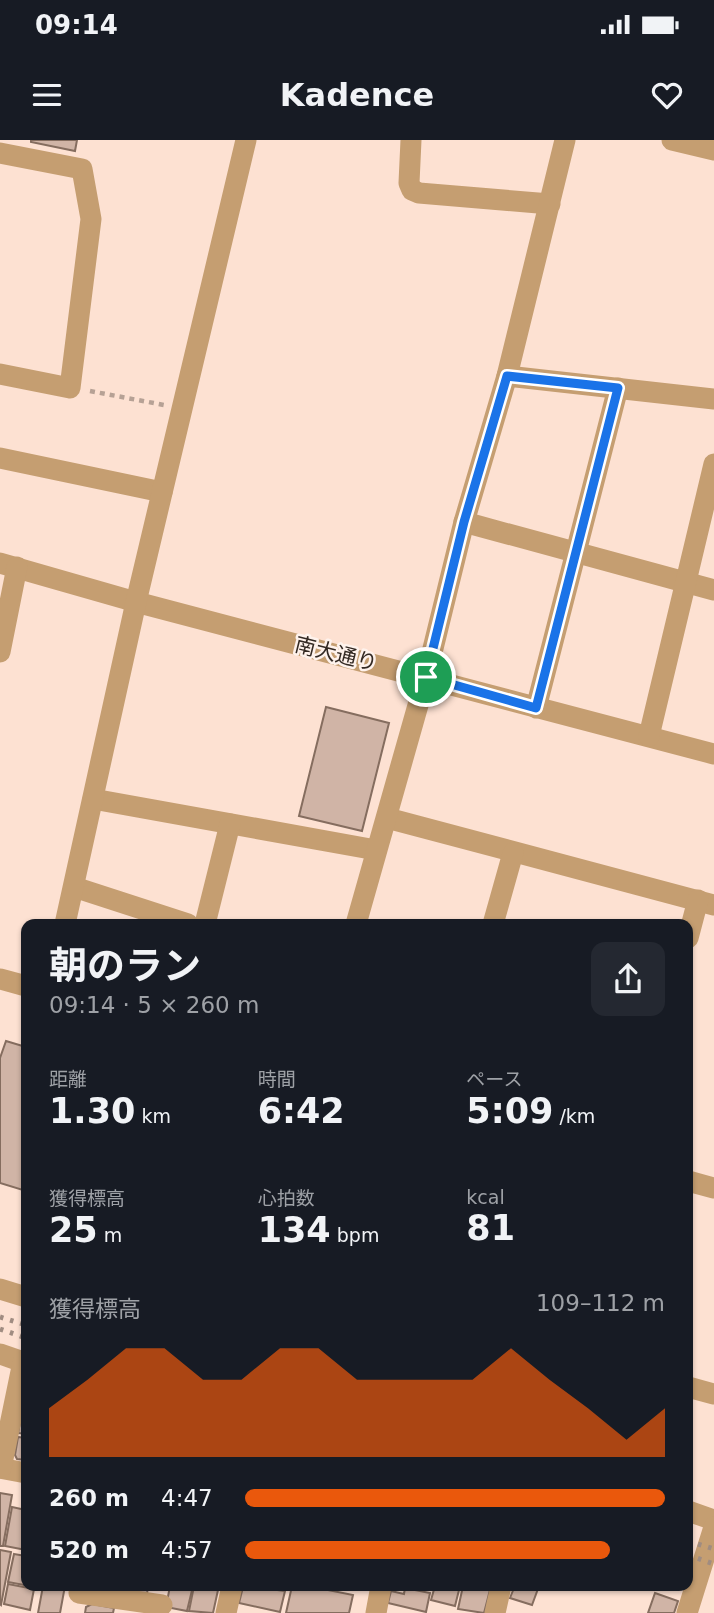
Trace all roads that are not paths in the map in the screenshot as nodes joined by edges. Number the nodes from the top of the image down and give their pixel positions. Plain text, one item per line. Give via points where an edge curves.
1 (246, 140) edge
2 (411, 140) edge
3 (565, 140) edge
4 (672, 140) edge
5 (714, 150) edge
6 (0, 153) edge
7 (550, 204) junction
8 (0, 374) edge
9 (507, 376) junction
10 (618, 388) junction
11 (714, 399) edge
12 (0, 458) edge
13 (714, 464) edge
14 (162, 492) junction
15 (464, 522) junction
16 (574, 551) junction
17 (8, 565) edge
18 (685, 582) junction
19 (714, 590) edge
20 (136, 602) junction
21 (0, 652) edge
22 (426, 677) junction
23 (536, 708) junction
24 (649, 736) junction
25 (714, 754) edge
26 (93, 799) junction
27 (387, 818) junction
28 (230, 824) junction
29 (376, 850) junction
30 (513, 853) junction
31 (74, 887) junction
32 (706, 902) edge
33 (66, 919) edge
34 (173, 919) edge
35 (206, 919) edge
36 (357, 919) edge
37 (494, 919) edge
38 (693, 928) edge
39 (0, 979) edge
40 (21, 985) edge
41 (693, 1182) edge
42 (714, 1188) edge
43 (0, 1289) edge
44 (21, 1295) edge
45 (0, 1354) edge
46 (21, 1362) edge
47 (21, 1380) edge
48 (693, 1388) edge
49 (714, 1394) edge
50 (1, 1468) edge
51 (21, 1472) edge
52 (693, 1513) edge
53 (714, 1520) edge
54 (714, 1527) edge
55 (699, 1588) edge
56 (231, 1591) edge
57 (380, 1591) edge
58 (500, 1591) edge
59 (78, 1597) edge
60 (162, 1601) edge
61 (226, 1613) edge
62 (376, 1613) edge
63 (495, 1613) edge
64 (688, 1613) edge

1 - 14 street
2 - 7 street via 409,183 418,193
3 - 7 street
4 - 5 street
6 - 8 street via 82,169 91,219 69,388
7 - 9 street
9 - 10 street
9 - 15 street
10 - 11 street
10 - 16 street
12 - 14 street
13 - 18 street
14 - 20 street
15 - 16 street
15 - 22 street
16 - 18 street
16 - 23 street
17 - 20 street, 南大通り
17 - 21 street
18 - 19 street
18 - 24 street
20 - 22 street, 南大通り
20 - 26 street
22 - 23 street, 南大通り
22 - 27 street
23 - 24 street, 南大通り
24 - 25 street, 南大通り
26 - 28 street
26 - 31 street
27 - 29 street
27 - 30 street
28 - 29 street
28 - 35 street
29 - 36 street
30 - 32 street
30 - 37 street
31 - 33 street
31 - 34 street
32 - 38 street
39 - 40 street
41 - 42 street
43 - 44 street
45 - 46 street
47 - 50 street
48 - 49 street
50 - 51 street
52 - 53 street
54 - 55 street
55 - 64 street
56 - 61 street
57 - 62 street
58 - 63 street
59 - 60 street

